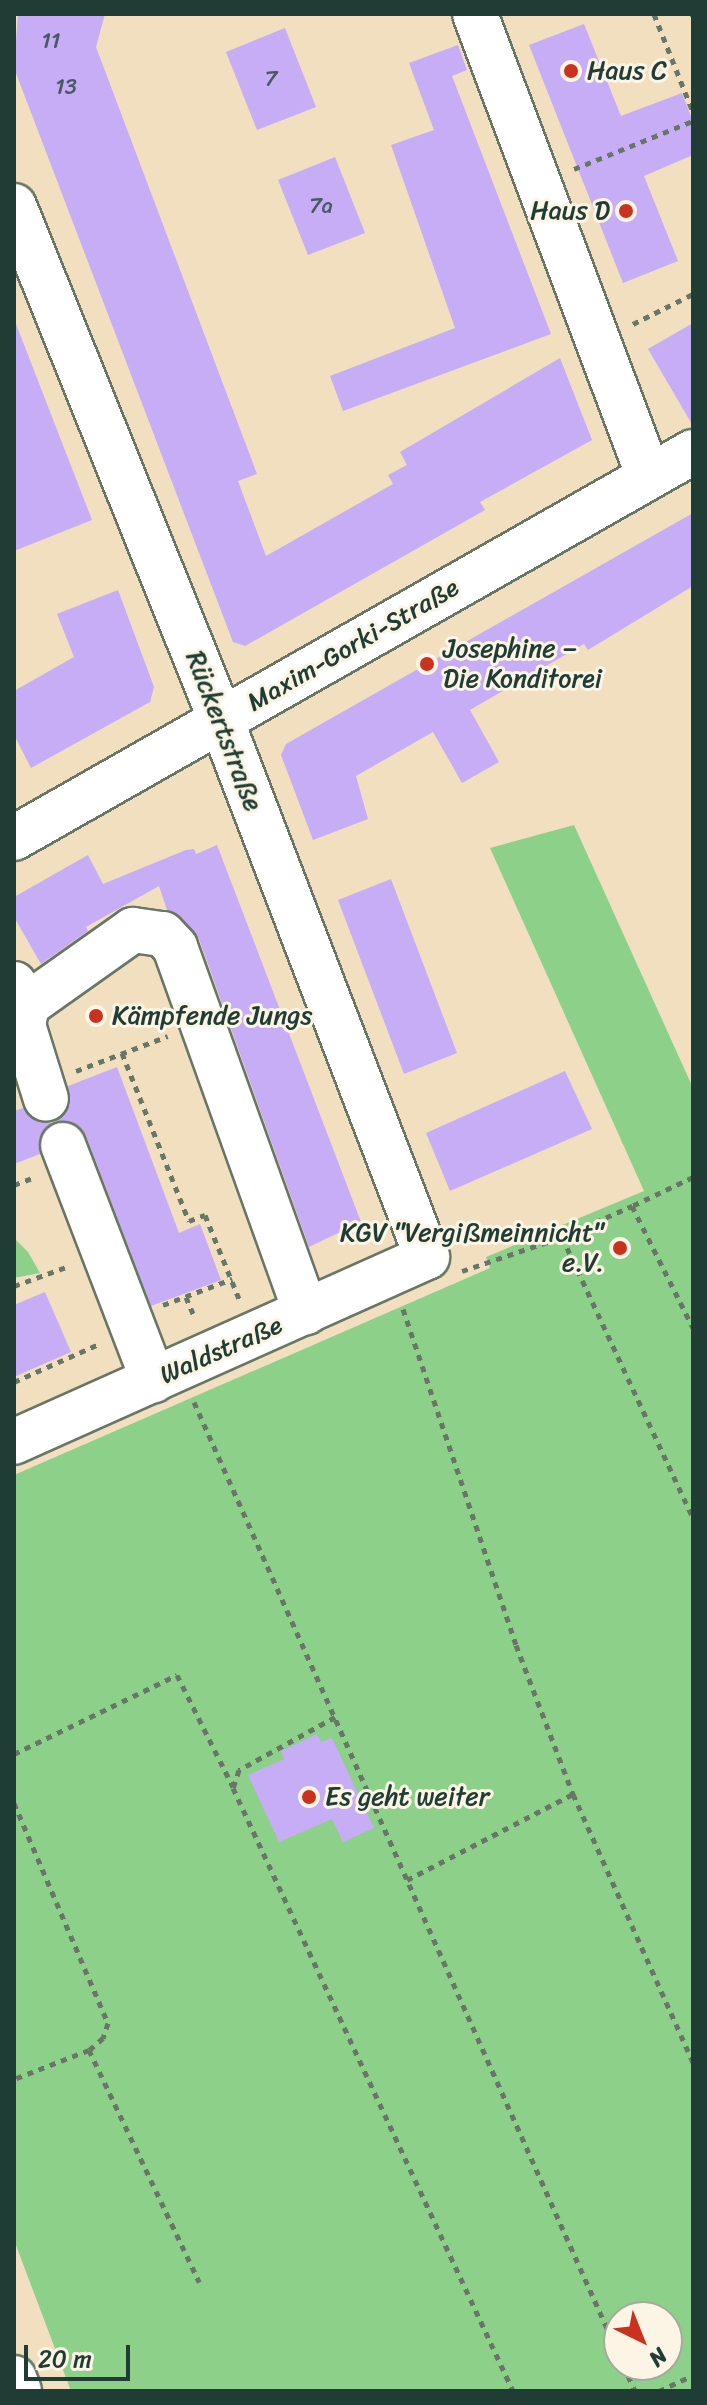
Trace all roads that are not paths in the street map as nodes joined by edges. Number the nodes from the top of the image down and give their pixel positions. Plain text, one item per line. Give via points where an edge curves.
1 (475, 14) edge
2 (14, 206) edge
3 (693, 452) edge
4 (649, 476) junction
5 (221, 720) junction
6 (14, 838) edge
7 (21, 994) edge
8 (43, 1091) road end
9 (63, 1145) dead end
10 (408, 1266) joint
11 (306, 1312) junction
12 (166, 1374) junction
13 (14, 1442) edge
14 (14, 2378) edge
15 (19, 2391) edge

1 - 4 street
2 - 5 street, Rückertstraße
3 - 4 street, Maxim-Gorki-Straße
4 - 5 street, Maxim-Gorki-Straße
5 - 6 street, Maxim-Gorki-Straße
5 - 10 street, Rückertstraße
7 - 8 street via 23,1025
7 - 11 street via 133,930 153,928 175,947
9 - 12 street via 131,1324
10 - 11 street, Waldstraße
11 - 12 street, Waldstraße
12 - 13 street, Waldstraße
14 - 15 street

